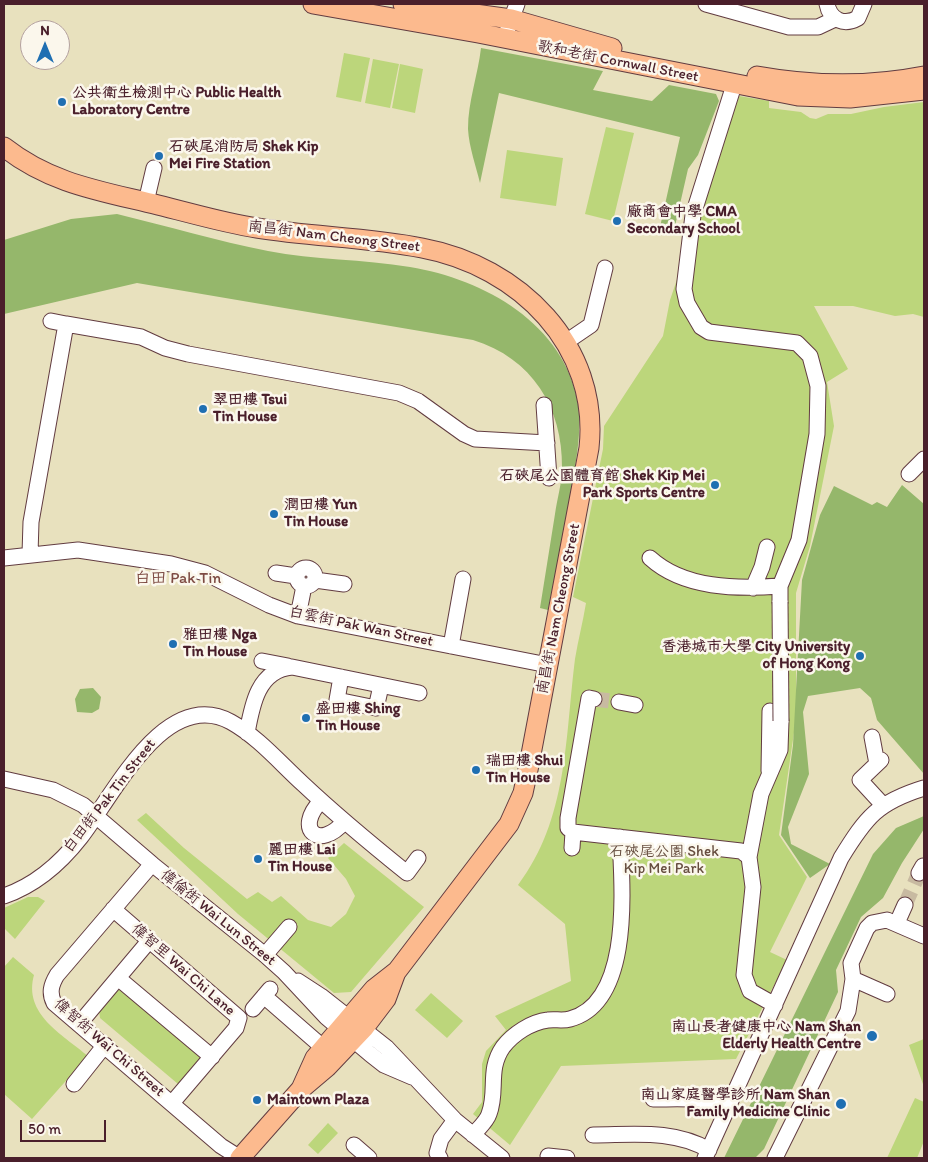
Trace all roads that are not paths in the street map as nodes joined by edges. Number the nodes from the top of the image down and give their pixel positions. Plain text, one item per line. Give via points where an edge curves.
1 (313, 4) edge
2 (404, 4) edge
3 (706, 4) edge
4 (827, 4) edge
5 (864, 4) edge
6 (514, 11) edge
7 (835, 19) junction
8 (504, 39) junction
9 (924, 76) edge
10 (734, 85) junction
11 (924, 90) edge
12 (6, 154) edge
13 (154, 168) dead end
14 (146, 202) junction
15 (605, 268) dead end
16 (51, 321) dead end
17 (66, 324) junction
18 (566, 342) junction
19 (544, 405) dead end
20 (547, 443) junction
21 (924, 459) edge
22 (909, 474) dead end
23 (549, 478) dead end
24 (767, 547) dead end
25 (30, 554) junction
26 (4, 558) edge
27 (650, 558) dead end
28 (276, 573) dead end
29 (463, 579) dead end
30 (305, 581) junction
31 (344, 584) dead end
32 (780, 586) junction
33 (753, 588) junction
34 (298, 616) junction
35 (451, 646) junction
36 (262, 661) dead end
37 (548, 665) junction
38 (292, 667) junction
39 (341, 677) junction
40 (381, 686) junction
41 (419, 693) dead end
42 (594, 699) dead end
43 (619, 702) tunnel mouth
44 (635, 705) dead end
45 (248, 733) junction
46 (872, 736) dead end
47 (4, 780) edge
48 (924, 788) edge
49 (321, 801) junction
50 (883, 805) junction
51 (96, 815) junction
52 (344, 822) junction
53 (573, 832) junction
54 (620, 837) junction
55 (572, 848) dead end
56 (749, 857) junction
57 (418, 858) dead end
58 (152, 864) junction
59 (4, 896) edge
60 (905, 905) tunnel mouth
61 (114, 909) junction
62 (897, 923) junction
63 (289, 927) dead end
64 (924, 936) edge
65 (149, 941) junction
66 (265, 955) junction
67 (118, 978) junction
68 (853, 978) junction
69 (887, 994) dead end
70 (776, 1005) junction
71 (253, 1009) dead end
72 (80, 1023) junction
73 (351, 1029) junction
74 (319, 1044) dead end
75 (105, 1045) junction
76 (212, 1057) junction
77 (74, 1084) dead end
78 (653, 1099) dead end
79 (172, 1103) junction
80 (730, 1105) junction
81 (455, 1120) junction
82 (473, 1135) junction
83 (593, 1135) dead end
84 (354, 1145) dead end
85 (707, 1154) edge
86 (548, 1156) dead end
87 (240, 1158) edge
88 (368, 1158) edge
89 (440, 1158) edge
90 (502, 1158) edge
91 (567, 1158) edge
92 (776, 1158) edge

1 - 8 main road, 歌和老街 Cornwall Street
2 - 6 main road, 歌和老街 Cornwall Street
3 - 7 street via 789,26 818,27
4 - 7 street
5 - 7 street via 862,13 852,21
6 - 8 street
6 - 9 main road, 歌和老街 Cornwall Street via 606,47 774,79 859,84
8 - 10 main road, 歌和老街 Cornwall Street
10 - 11 main road, 歌和老街 Cornwall Street via 828,98 877,97
10 - 32 street via 692,214 684,289 701,327 709,332 797,342 810,356 818,386 817,434 799,540
12 - 14 main road, 南昌街 Nam Cheong Street via 58,179
13 - 14 street
14 - 18 main road, 南昌街 Nam Cheong Street via 254,228 388,242 443,253 491,273 524,293 543,311
15 - 18 street via 591,325
16 - 17 street
17 - 20 street via 131,335 188,354 399,393 418,401 464,434 475,438
17 - 25 street via 31,522
18 - 37 main road, 南昌街 Nam Cheong Street via 581,372 590,433
19 - 20 street
20 - 23 street
21 - 22 street
24 - 33 street
25 - 26 street, 白雲街 Pak Wan Street
25 - 34 street, 白雲街 Pak Wan Street via 78,550 171,564 205,573
27 - 33 street via 662,569 712,586
28 - 30 street
29 - 35 street
30 - 31 street
30 - 34 street
32 - 33 street
32 - 56 street, bridge via 776,716 780,750 761,794
34 - 35 street, 白雲街 Pak Wan Street
35 - 37 street, 白雲街 Pak Wan Street
36 - 38 street
37 - 73 main road, 南昌街 Nam Cheong Street via 526,780 508,824 397,971 386,999
38 - 39 street
38 - 45 street via 276,670 259,689 252,706
39 - 40 street
39 - 40 street via 337,700 376,708
40 - 41 street
42 - 53 street via 589,698 568,818 568,828
43 - 44 street
45 - 49 street, 白田街 Pak Tin Street
45 - 51 street, 白田街 Pak Tin Street via 218,716 198,716 174,723 151,742
46 - 50 street via 879,762 860,780
47 - 51 street via 53,790
48 - 50 street
49 - 52 street, 白田街 Pak Tin Street
49 - 52 street via 309,815 309,825 314,833 332,835
50 - 70 street via 858,830 841,858
51 - 58 street
51 - 59 street, 白田街 Pak Tin Street via 80,838 44,876
52 - 57 street, 白田街 Pak Tin Street via 407,872
53 - 54 street
53 - 55 street
54 - 56 street via 742,851
54 - 82 street via 623,903 617,952 608,985 586,1014 568,1020 533,1024 517,1033 503,1047 493,1068 489,1114
56 - 70 street via 753,888 744,975 750,990
58 - 61 street, 偉智街 Wai Chi Street
58 - 66 street, 偉倫街 Wai Lun Street
60 - 62 street
61 - 65 street, 偉智里 Wai Chi Lane
61 - 72 street, 偉智街 Wai Chi Street via 52,982 54,1003
62 - 64 street
62 - 68 street via 880,920 867,928 850,963
63 - 66 street
65 - 67 street
65 - 76 street, 偉智里 Wai Chi Lane via 239,1018 236,1028
66 - 73 street, 偉倫街 Wai Lun Street via 314,1006
67 - 72 street
67 - 76 street
68 - 69 street
68 - 92 street via 848,1011
70 - 80 street
71 - 74 street via 267,992
72 - 75 street, 偉智街 Wai Chi Street
73 - 81 street, 偉倫街 Wai Lun Street via 394,1054
73 - 87 main road, 南昌街 Nam Cheong Street via 327,1067 301,1089
75 - 77 street
75 - 79 street, 偉智街 Wai Chi Street
76 - 79 street, 偉智里 Wai Chi Lane
78 - 80 street via 705,1099
79 - 87 street, 偉智街 Wai Chi Street
80 - 85 street
81 - 82 street, 偉倫街 Wai Lun Street
81 - 89 street via 441,1139 437,1153
82 - 90 street, 偉倫街 Wai Lun Street
83 - 85 street via 662,1134 689,1139
84 - 88 street
86 - 91 street

